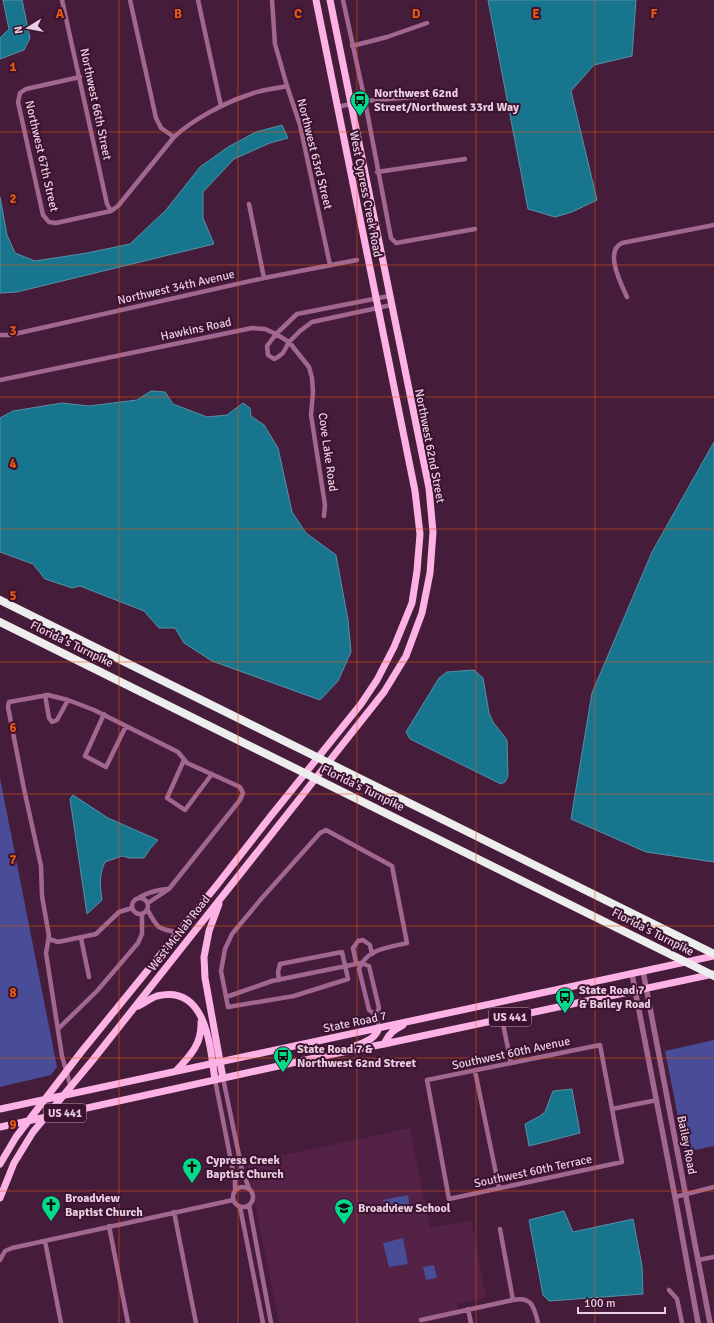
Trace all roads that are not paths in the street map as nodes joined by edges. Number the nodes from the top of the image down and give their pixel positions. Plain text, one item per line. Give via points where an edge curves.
1 (62, 0) edge
2 (130, 0) edge
3 (198, 0) edge
4 (272, 0) edge
5 (316, 0) edge
6 (330, 0) edge
7 (343, 0) edge
8 (427, 23) dead end
9 (352, 46) junction
10 (80, 77) junction
11 (287, 86) junction
12 (437, 95) dead end
13 (365, 101) junction
14 (350, 104) junction
15 (221, 106) junction
16 (337, 107) junction
17 (174, 137) junction
18 (465, 159) dead end
19 (377, 172) junction
20 (249, 204) dead end
21 (111, 211) junction
22 (714, 225) edge
23 (475, 229) dead end
24 (357, 260) dead end
25 (330, 265) junction
26 (264, 278) junction
27 (389, 296) junction
28 (627, 296) dead end
29 (376, 299) junction
30 (391, 305) junction
31 (378, 308) junction
32 (276, 334) junction
33 (0, 335) edge
34 (289, 342) junction
35 (0, 380) edge
36 (324, 516) dead end
37 (0, 600) edge
38 (0, 622) edge
39 (45, 695) junction
40 (68, 700) junction
41 (104, 714) junction
42 (126, 726) junction
43 (184, 760) junction
44 (212, 774) junction
45 (296, 784) joint
46 (304, 793) joint
47 (169, 889) junction
48 (222, 896) junction
49 (140, 897) junction
50 (148, 903) junction
51 (132, 908) junction
52 (147, 909) junction
53 (142, 914) junction
54 (179, 932) junction
55 (81, 938) junction
56 (49, 939) junction
57 (372, 954) junction
58 (714, 955) edge
59 (356, 963) junction
60 (361, 963) junction
61 (345, 966) junction
62 (643, 971) junction
63 (632, 974) junction
64 (714, 975) edge
65 (371, 976) junction
66 (89, 977) dead end
67 (362, 978) junction
68 (279, 980) junction
69 (646, 988) junction
70 (636, 990) junction
71 (226, 996) junction
72 (134, 1008) junction
73 (200, 1015) junction
74 (376, 1015) junction
75 (502, 1019) junction
76 (412, 1020) junction
77 (379, 1028) junction
78 (58, 1029) junction
79 (384, 1044) junction
80 (333, 1054) junction
81 (220, 1062) junction
82 (511, 1063) junction
83 (212, 1064) junction
84 (176, 1071) junction
85 (475, 1071) junction
86 (223, 1078) junction
87 (215, 1080) junction
88 (73, 1094) junction
89 (657, 1100) junction
90 (4, 1109) edge
91 (612, 1109) junction
92 (0, 1116) edge
93 (223, 1125) junction
94 (233, 1126) junction
95 (0, 1127) edge
96 (676, 1144) junction
97 (666, 1146) junction
98 (0, 1164) edge
99 (714, 1187) edge
100 (249, 1188) junction
101 (499, 1188) junction
102 (235, 1191) junction
103 (685, 1194) junction
104 (675, 1197) junction
105 (0, 1198) edge
106 (449, 1199) joint
107 (233, 1200) junction
108 (249, 1205) junction
109 (240, 1207) junction
110 (174, 1212) junction
111 (109, 1226) junction
112 (500, 1229) dead end
113 (45, 1241) junction
114 (714, 1257) edge
115 (0, 1260) edge
116 (698, 1260) junction
117 (669, 1290) dead end
118 (513, 1300) junction
119 (468, 1309) junction
120 (421, 1320) dead end
121 (61, 1323) edge
122 (128, 1323) edge
123 (196, 1323) edge
124 (263, 1323) edge
125 (271, 1323) edge
126 (471, 1323) edge
127 (538, 1323) edge
128 (682, 1323) edge
129 (698, 1323) edge
130 (710, 1323) edge

1 - 10 street, Northwest 66th Street
2 - 17 street via 156,118 161,128
3 - 15 street
4 - 11 street, Northwest 63rd Street via 275,44
5 - 16 main road, West Cypress Creek Road
6 - 14 main road, West Cypress Creek Road
7 - 9 street
8 - 9 street
9 - 13 street
10 - 21 street, Northwest 66th Street via 107,204
10 - 21 street, Northwest 67th Street via 26,89 20,93 18,102 43,216 49,222 56,223
11 - 15 street via 249,94
11 - 25 street, Northwest 63rd Street via 300,125
12 - 13 street
13 - 14 street
13 - 19 street
14 - 16 street
14 - 27 main road, West Cypress Creek Road
15 - 17 street via 182,129
16 - 29 main road, West Cypress Creek Road
17 - 21 street via 118,206
18 - 19 street
19 - 23 street via 390,238 396,243
20 - 26 street
22 - 28 street via 618,245 615,250 615,267
24 - 25 street, Northwest 34th Avenue
25 - 26 street, Northwest 34th Avenue
26 - 33 street, Northwest 34th Avenue via 10,335
27 - 29 street
27 - 30 main road, Northwest 62nd Street
29 - 31 main road, Northwest 62nd Street
29 - 32 street via 297,314
30 - 31 street
30 - 46 main road, Northwest 62nd Street via 429,488 433,532 430,573 422,613 406,656 384,692
31 - 34 street via 312,322
31 - 45 main road, Northwest 62nd Street via 415,491 420,534 418,570 412,603 394,647 376,680
32 - 34 street, Cove Lake Road
32 - 34 street via 267,346 271,358 278,358
32 - 35 street, Hawkins Road via 265,329 252,328
34 - 36 street, Cove Lake Road via 308,367 312,378 311,415 325,505
37 - 58 highway, Florida's Turnpike
38 - 64 highway, Florida's Turnpike
39 - 40 street
39 - 40 street via 52,722 57,720
39 - 56 street via 9,702 8,707 41,866 42,896
40 - 41 street
41 - 42 street
41 - 42 street via 85,756 106,767
42 - 43 street via 178,752
43 - 44 street
43 - 44 street via 167,798 185,810
44 - 47 street via 240,787 240,800
45 - 54 main road, West McNab Road
46 - 48 main road, West McNab Road
47 - 49 street via 157,890
47 - 50 street
48 - 72 main road, West McNab Road
48 - 81 main road via 209,931 204,957 205,978
49 - 50 street
49 - 51 street via 133,900
50 - 52 street
51 - 53 street via 137,914
51 - 55 street via 119,912 96,934
52 - 53 street
52 - 54 street, West McNab Road via 160,929
53 - 78 street via 142,934 138,943 97,991
54 - 98 main road, West McNab Road via 82,1051 16,1137
55 - 56 street via 58,942
55 - 66 street
56 - 78 street via 46,953
57 - 59 street via 370,945 363,940 358,942 353,948
57 - 60 street
57 - 71 street via 376,950 407,943 392,866 326,830 320,833 232,934 225,948 220,970
58 - 62 main road, State Road 7 / US 441
59 - 60 street
59 - 61 street
60 - 65 street via 369,966
60 - 67 street via 359,969
61 - 68 street
61 - 68 street via 342,952 280,964
61 - 71 street via 348,979 294,996 228,1007
62 - 63 main road, State Road 7 / US 441
62 - 69 street, Bailey Road
63 - 70 street, Bailey Road
63 - 76 main road, State Road 7 / US 441
64 - 69 main road, US 441
65 - 67 street
65 - 74 street via 378,1008
67 - 74 street via 369,1010
68 - 71 street
69 - 70 main road, US 441
69 - 96 street, Bailey Road
70 - 75 main road, US 441
70 - 89 street, Bailey Road
72 - 73 main road via 156,996 168,995 188,1000
72 - 105 main road, West McNab Road via 33,1132 14,1163
73 - 83 main road via 206,1027
73 - 84 main road via 201,1029 197,1045
74 - 77 street
75 - 79 main road, US 441
75 - 82 street
76 - 77 main road, State Road 7 / US 441
76 - 79 main road via 393,1030
77 - 80 main road via 370,1040
77 - 81 main road, State Road 7 / US 441
78 - 88 street via 62,1056
79 - 80 main road, US 441
80 - 86 main road, US 441
81 - 83 main road, State Road 7 / US 441
81 - 86 main road
82 - 85 street, Southwest 60th Avenue
82 - 91 street, Southwest 60th Avenue via 600,1045
83 - 84 main road, State Road 7 / US 441
83 - 87 main road
84 - 88 main road, State Road 7 / US 441
85 - 101 street
85 - 106 street, Southwest 60th Avenue via 427,1080
86 - 87 main road, US 441
86 - 94 street
87 - 93 street
87 - 95 main road, US 441
88 - 90 main road, State Road 7 / US 441
89 - 91 street
89 - 97 street, Bailey Road
90 - 92 main road
91 - 101 street, Southwest 60th Terrace via 622,1162
93 - 94 street
93 - 102 street
94 - 100 street via 242,1170
96 - 97 street
96 - 103 street, Bailey Road
97 - 104 street, Bailey Road
99 - 103 street
100 - 102 street via 243,1186
100 - 108 street via 253,1196
101 - 106 street, Southwest 60th Terrace
102 - 107 street
103 - 104 street
103 - 116 street, Bailey Road
104 - 129 street, Bailey Road
107 - 109 street
107 - 110 street
108 - 109 street
108 - 125 street
109 - 124 street
110 - 111 street
110 - 123 street
111 - 113 street
111 - 122 street
112 - 118 street
113 - 115 street via 5,1250
113 - 121 street
114 - 116 street
116 - 130 street, Bailey Road
117 - 128 street via 677,1299
118 - 119 street
118 - 127 street via 528,1300 533,1306
119 - 120 street
119 - 126 street

